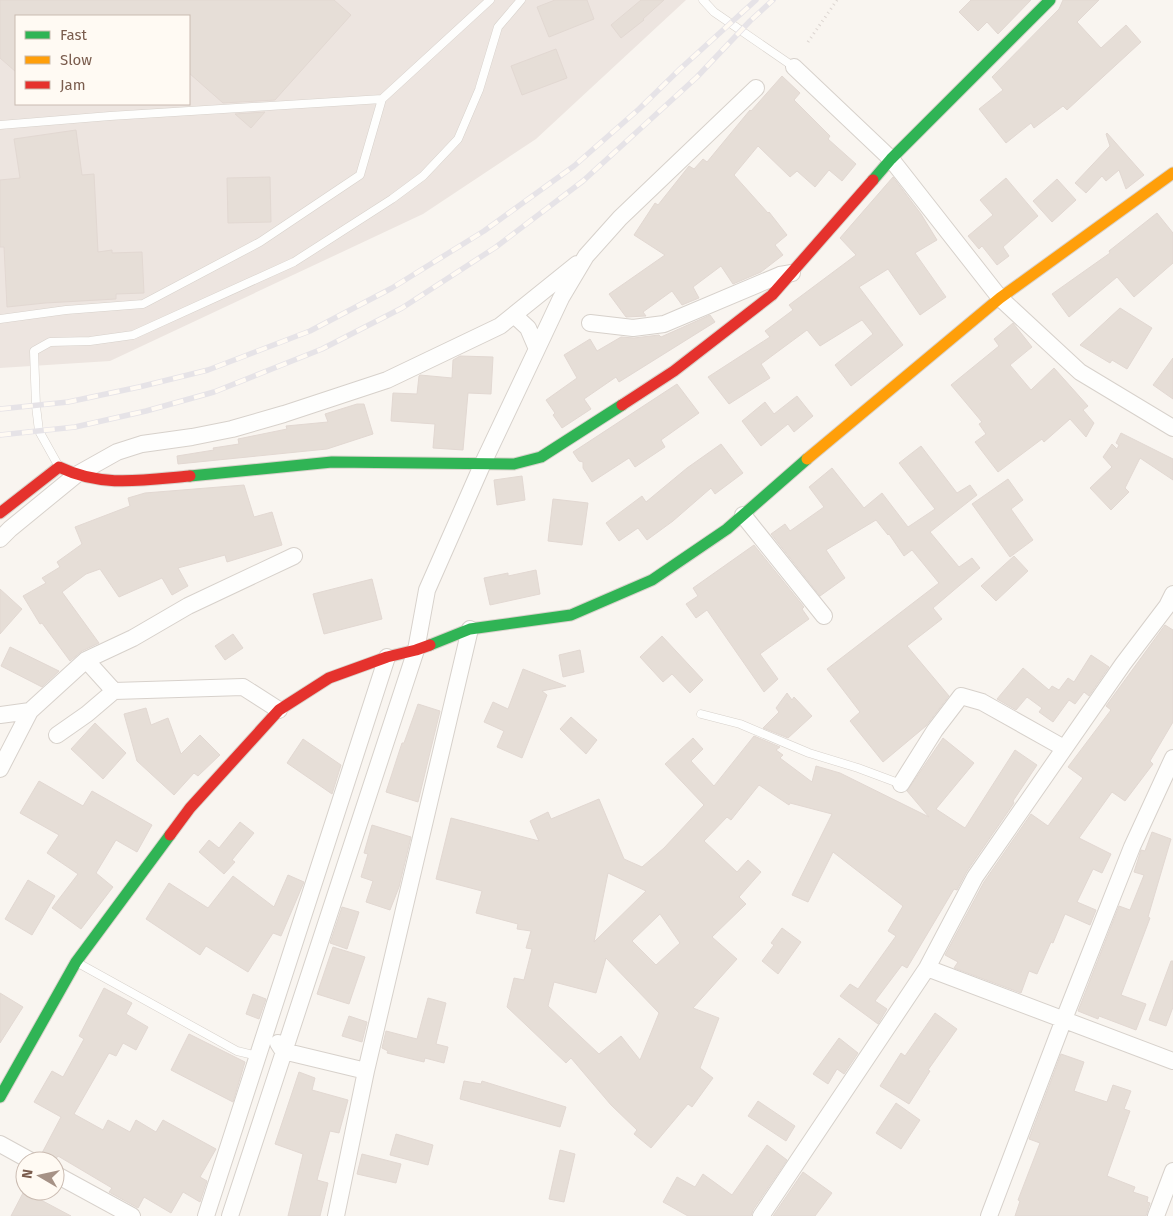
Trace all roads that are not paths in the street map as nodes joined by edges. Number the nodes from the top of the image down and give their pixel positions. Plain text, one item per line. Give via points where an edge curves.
1 (490, 0) edge
2 (521, 0) edge
3 (703, 0) edge
4 (1050, 0) edge
5 (794, 67) joint
6 (756, 88) dead end
7 (382, 99) junction
8 (0, 126) edge
9 (891, 159) junction
10 (1173, 173) edge
11 (586, 256) junction
12 (792, 272) junction
13 (1000, 298) junction
14 (514, 315) junction
15 (0, 318) edge
16 (590, 323) dead end
17 (537, 349) junction
18 (1173, 428) edge
19 (483, 463) junction
20 (59, 467) junction
21 (76, 475) junction
22 (0, 513) edge
23 (743, 515) junction
24 (0, 539) edge
25 (294, 556) dead end
26 (1173, 594) edge
27 (824, 616) dead end
28 (470, 629) junction
29 (416, 650) junction
30 (388, 657) junction
31 (86, 660) junction
32 (114, 691) junction
33 (279, 710) junction
34 (30, 711) junction
35 (701, 714) dead end
36 (0, 715) edge
37 (57, 735) dead end
38 (1064, 748) junction
39 (1173, 758) edge
40 (0, 769) edge
41 (901, 784) joint
42 (76, 962) junction
43 (927, 968) junction
44 (1064, 1019) junction
45 (260, 1050) junction
46 (283, 1051) junction
47 (1173, 1061) edge
48 (366, 1071) junction
49 (0, 1097) edge
50 (0, 1144) edge
51 (15, 1152) edge
52 (1173, 1170) edge
53 (65, 1179) edge
54 (132, 1216) edge
55 (206, 1216) edge
56 (230, 1216) edge
57 (336, 1216) edge
58 (762, 1216) edge
59 (989, 1216) edge
60 (1156, 1216) edge

1 - 7 lane
2 - 20 lane via 498,27 479,90 458,140 424,176 294,262 133,335 50,342 34,351 40,431
3 - 5 lane via 714,12
4 - 9 street
5 - 9 street
6 - 11 street via 620,218
7 - 8 lane
7 - 15 lane via 360,175 260,242 143,304
9 - 12 street
9 - 13 street
10 - 13 street
11 - 14 street
11 - 17 street
12 - 16 street via 664,324 633,328
12 - 19 street via 772,295 674,371 541,457 514,464
13 - 18 street via 1080,372
13 - 23 street
14 - 17 street via 528,328
14 - 21 street via 500,326 387,380 232,429 142,444 117,452
17 - 19 street
19 - 21 street via 332,462 124,481
19 - 29 street via 427,590
20 - 21 street
20 - 22 street
21 - 24 street
23 - 27 street
23 - 28 street via 652,580 570,615
25 - 31 street via 188,606 133,638
26 - 38 street
28 - 29 street
28 - 48 street
29 - 30 street
29 - 46 street
30 - 33 street via 329,678
30 - 45 street
31 - 32 street
31 - 34 street
32 - 33 street via 243,687
32 - 37 street
33 - 42 street via 190,808
34 - 36 street
34 - 40 street
35 - 41 lane via 740,724 809,753
38 - 41 street via 982,702 961,696
38 - 43 street via 975,877
39 - 44 street via 1132,847
42 - 45 lane via 237,1051
42 - 49 street
43 - 44 street
43 - 58 street
44 - 47 street
44 - 59 street
45 - 46 street via 278,1042
45 - 55 street
46 - 48 street
46 - 56 street
48 - 57 street
50 - 51 street
52 - 60 street
53 - 54 street

